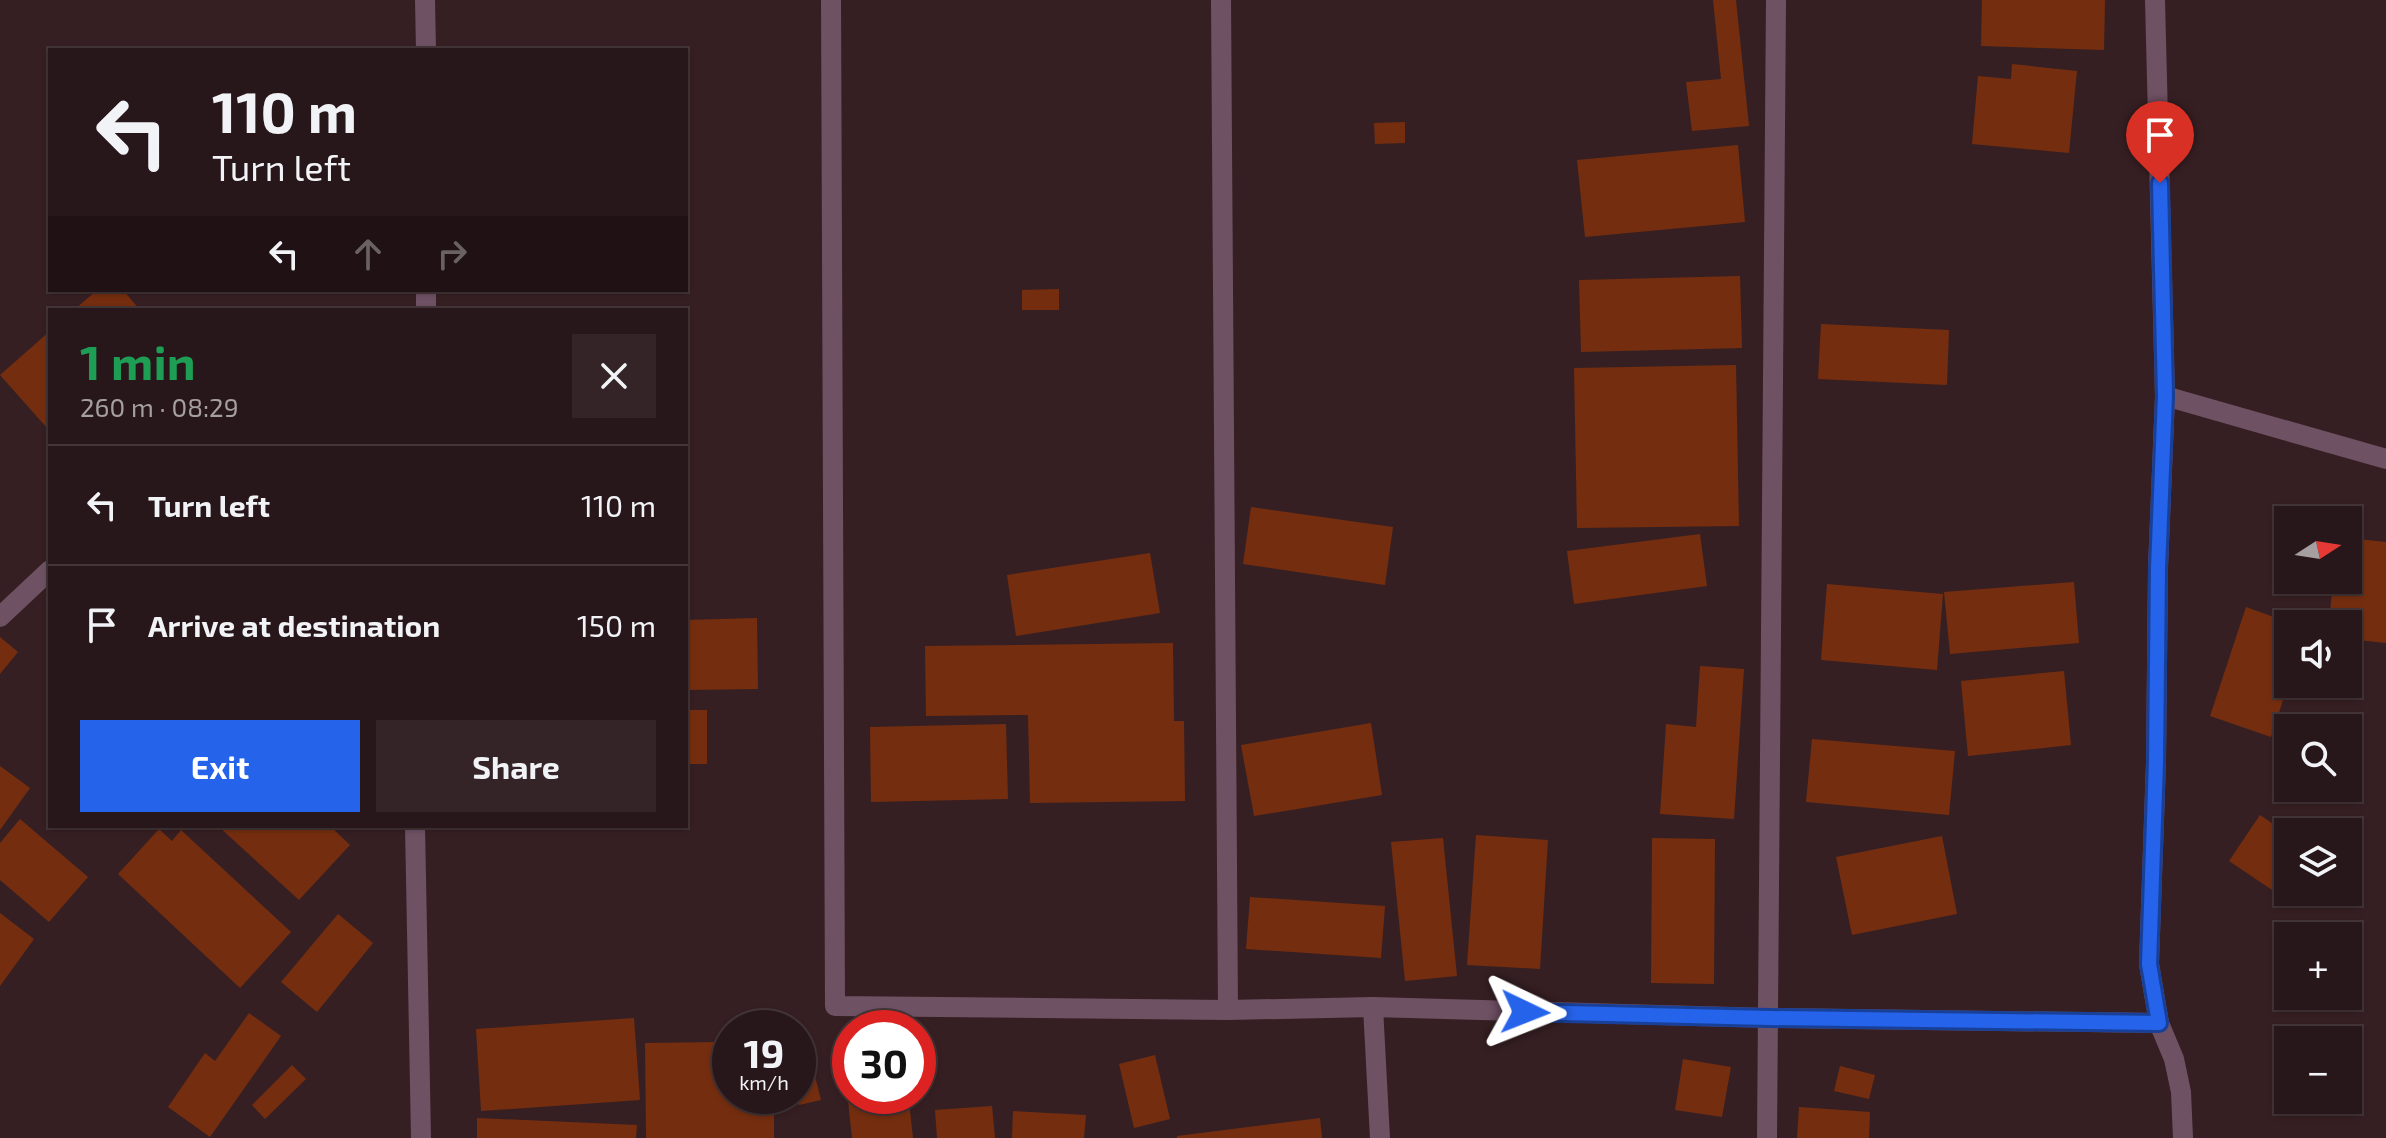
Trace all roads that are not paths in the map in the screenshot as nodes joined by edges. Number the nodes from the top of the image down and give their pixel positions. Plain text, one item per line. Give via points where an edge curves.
1 (425, 0) edge
2 (831, 0) edge
3 (1221, 0) edge
4 (1776, 0) edge
5 (2155, 0) edge
6 (426, 48) edge
7 (2165, 396) junction
8 (2386, 459) edge
9 (48, 572) edge
10 (0, 617) edge
11 (415, 828) edge
12 (1373, 1007) junction
13 (1228, 1010) junction
14 (1769, 1018) junction
15 (2159, 1023) junction
16 (421, 1138) edge
17 (1380, 1138) edge
18 (1767, 1138) edge
19 (2183, 1138) edge

1 - 6 street
2 - 13 street via 835,1006
3 - 13 street
4 - 14 street
5 - 7 street
7 - 8 street
7 - 15 street via 2149,964
9 - 10 street
11 - 16 street
12 - 13 street
12 - 14 street
12 - 17 street
14 - 15 street
14 - 18 street
15 - 19 street via 2181,1092

